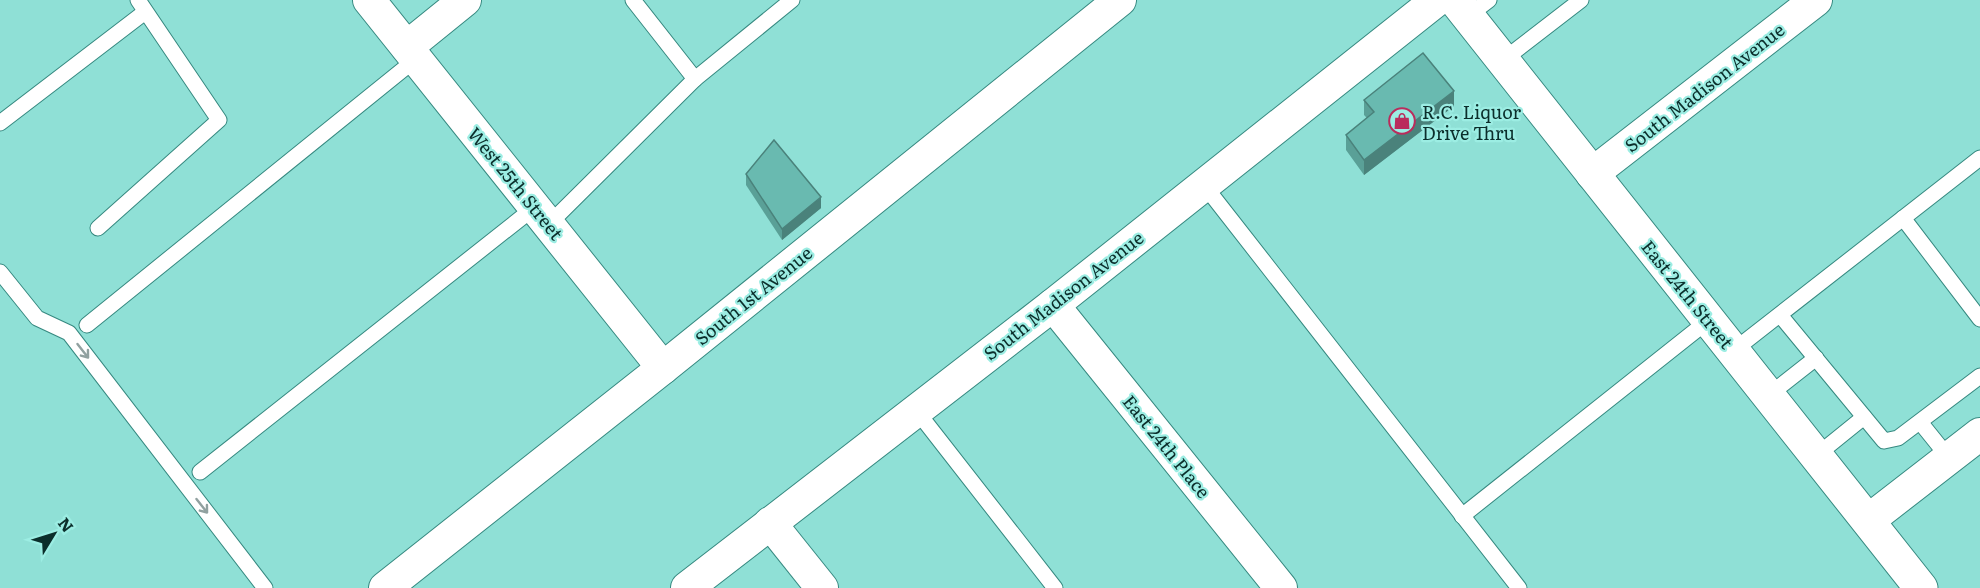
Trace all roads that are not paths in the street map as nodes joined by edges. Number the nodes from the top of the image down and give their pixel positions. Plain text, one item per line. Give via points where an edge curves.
1 (369, 0) edge
2 (465, 0) edge
3 (633, 0) edge
4 (792, 0) edge
5 (1120, 0) edge
6 (1437, 0) edge
7 (1581, 0) edge
8 (1816, 0) edge
9 (1470, 5) edge
10 (141, 6) edge
11 (411, 53) junction
12 (1502, 61) junction
13 (694, 79) junction
14 (0, 123) edge
15 (1980, 158) edge
16 (1592, 174) junction
17 (1204, 185) junction
18 (542, 215) junction
19 (1904, 218) junction
20 (98, 228) dead end
21 (0, 272) edge
22 (1053, 304) junction
23 (1780, 315) junction
24 (1980, 319) edge
25 (1708, 320) junction
26 (87, 325) dead end
27 (1733, 351) junction
28 (1816, 358) junction
29 (663, 368) junction
30 (1980, 376) edge
31 (1769, 395) junction
32 (916, 410) junction
33 (1864, 417) junction
34 (1920, 422) junction
35 (1980, 434) edge
36 (1817, 455) junction
37 (1949, 458) junction
38 (200, 472) dead end
39 (1462, 516) junction
40 (1869, 520) junction
41 (770, 523) junction
42 (265, 588) edge
43 (385, 588) edge
44 (687, 588) edge
45 (822, 588) edge
46 (1055, 588) edge
47 (1281, 588) edge
48 (1519, 588) edge
49 (1921, 588) edge

1 - 11 street, West 25th Street
2 - 11 street
3 - 13 lane
4 - 13 lane
5 - 29 street, South 1st Avenue
6 - 17 street, South Madison Avenue
7 - 12 lane
8 - 16 street, South Madison Avenue
9 - 12 main road, East 24th Street
10 - 14 lane
10 - 20 lane via 219,120
11 - 18 street, West 25th Street
11 - 26 lane
12 - 16 main road, East 24th Street
13 - 18 lane
15 - 19 lane
16 - 25 main road, East 24th Street
17 - 22 street, South Madison Avenue
17 - 39 lane
18 - 29 street, West 25th Street
18 - 38 lane
19 - 23 lane
19 - 24 lane
21 -> 42 lane via 37,318 69,333
22 - 32 street, South Madison Avenue
22 - 47 street, East 24th Place
23 - 27 lane
23 - 28 lane
25 - 27 main road, East 24th Street
25 - 39 lane
27 - 31 main road, East 24th Street
28 - 31 lane
28 - 33 lane
29 - 43 street, South 1st Avenue
30 - 34 lane
31 - 36 main road, East 24th Street
32 - 41 street, South Madison Avenue
32 - 46 lane
33 - 34 lane via 1884,441 1898,438
33 - 36 lane
34 - 37 lane
35 - 37 street
36 - 40 main road, East 24th Street
37 - 40 street
39 - 48 lane
40 - 49 main road, East 24th Street
41 - 44 street, South Madison Avenue
41 - 45 street

